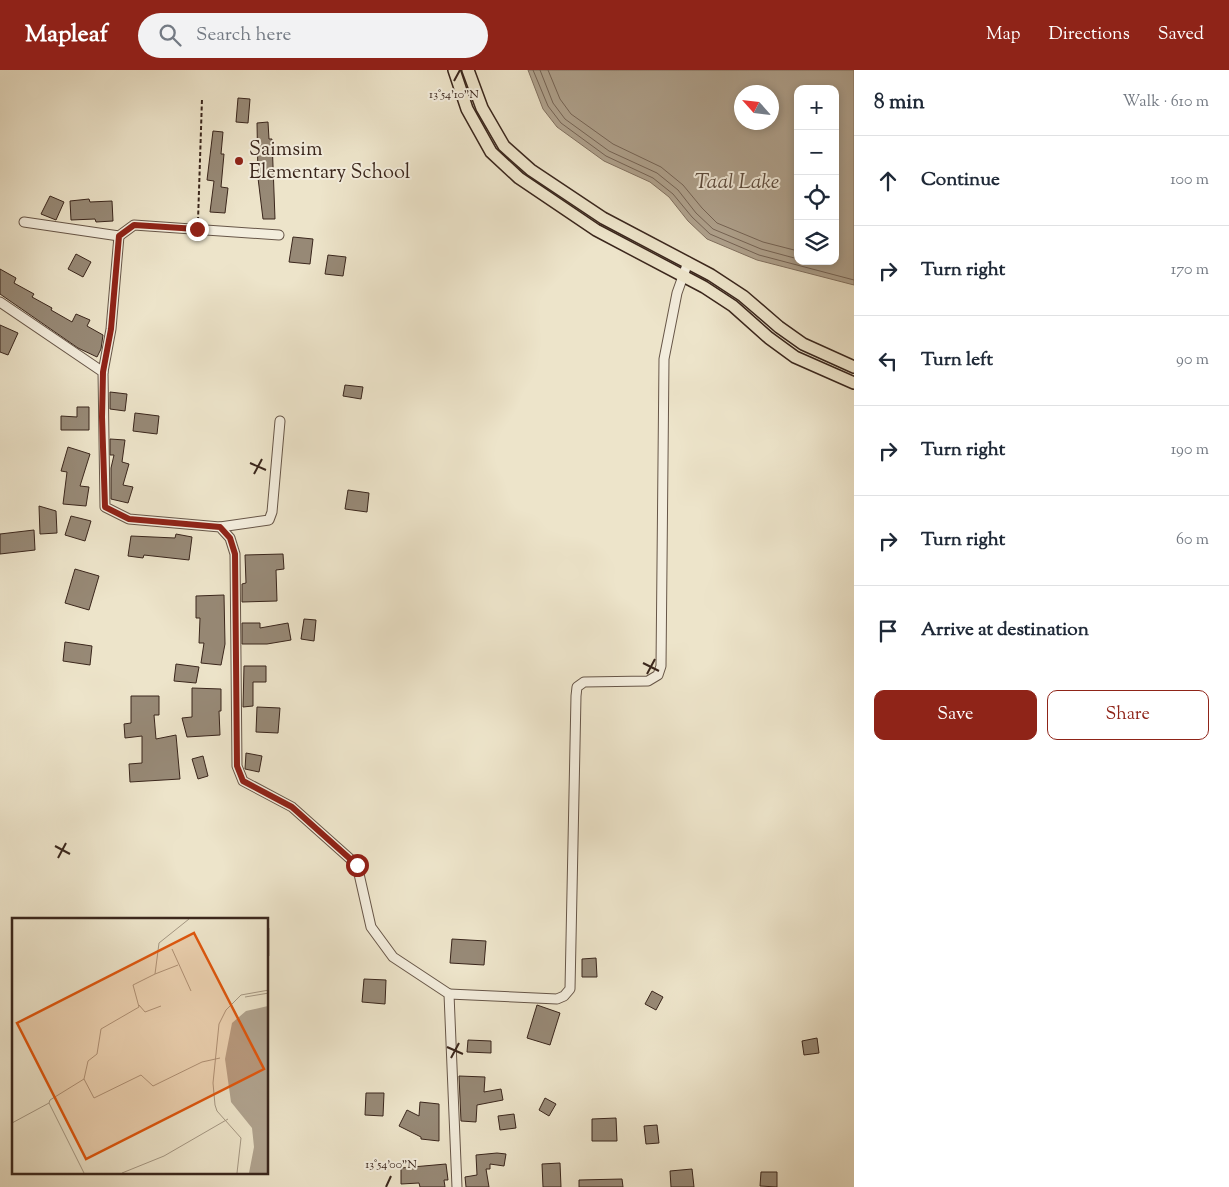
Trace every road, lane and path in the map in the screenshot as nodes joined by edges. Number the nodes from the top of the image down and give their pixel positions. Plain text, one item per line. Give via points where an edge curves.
1 (454, 70) edge
2 (468, 70) edge
3 (202, 99) dead end
4 (24, 222) dead end
5 (197, 229) junction
6 (119, 236) junction
7 (279, 236) dead end
8 (688, 262) junction
9 (682, 276) junction
10 (0, 302) edge
11 (854, 367) edge
12 (103, 372) junction
13 (854, 383) edge
14 (280, 421) dead end
15 (220, 527) junction
16 (449, 994) junction
17 (457, 1187) edge

1 - 9 main road via 467,109 491,152 519,178 596,230
2 - 8 main road via 482,108 504,146 531,170 603,218
3 - 5 path
4 - 6 street
5 - 6 street via 134,225
5 - 7 street
6 - 12 street via 111,329
8 - 9 street
8 - 11 main road via 743,296 803,344
9 - 13 main road via 733,306 795,357
9 - 16 street via 664,359 661,666 658,675 648,681 584,682 577,687 570,989 556,999
10 - 12 street
12 - 15 street via 105,507 129,519
14 - 15 street via 269,520
15 - 16 street via 230,538 235,554 237,766 243,781 292,807 357,865 371,927 393,958
16 - 17 street

